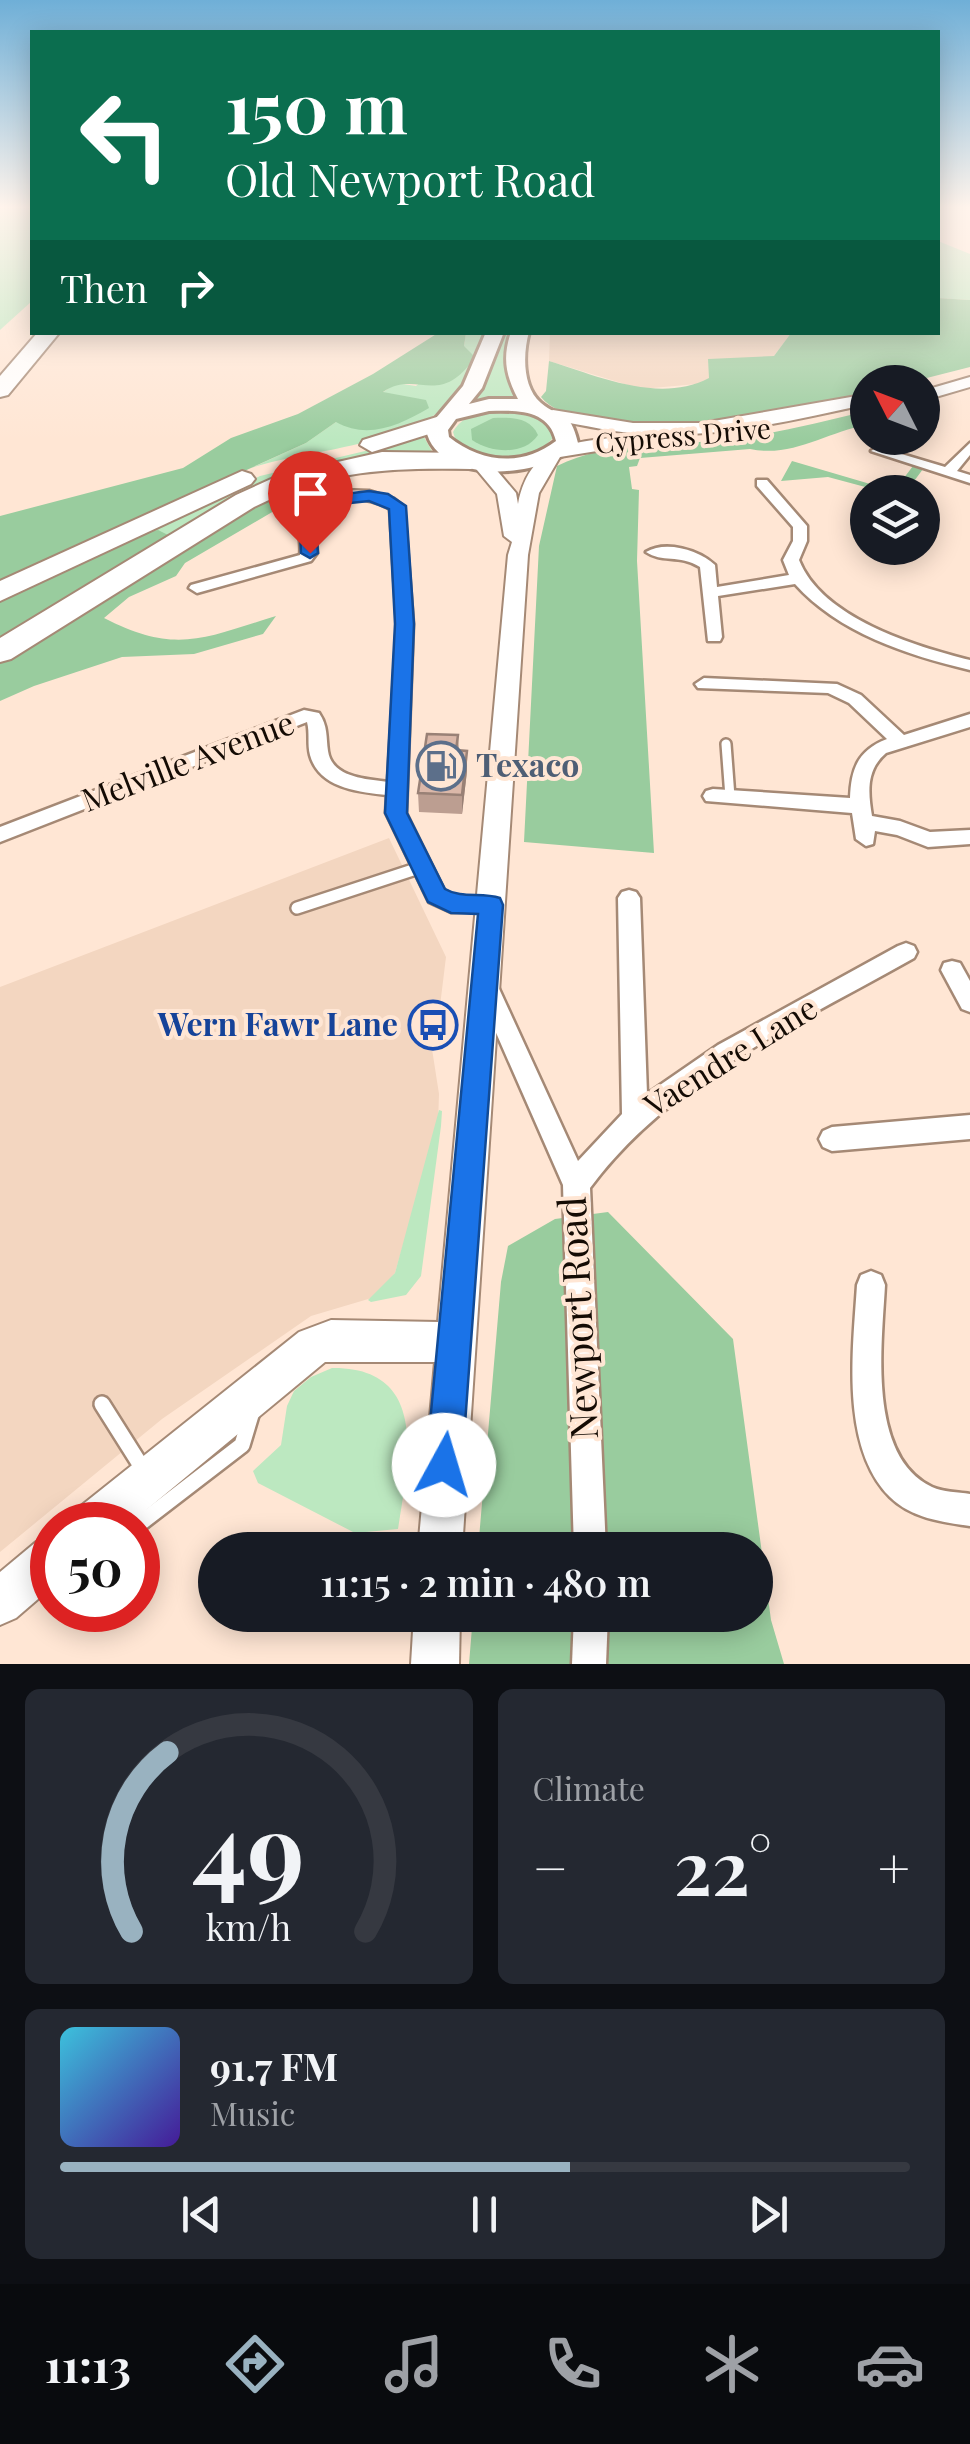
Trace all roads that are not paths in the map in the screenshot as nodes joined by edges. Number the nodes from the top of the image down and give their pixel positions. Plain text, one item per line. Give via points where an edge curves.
1 (30, 331) edge
2 (47, 335) edge
3 (494, 335) edge
4 (519, 335) edge
5 (0, 365) edge
6 (970, 372) edge
7 (940, 380) edge
8 (970, 382) edge
9 (0, 390) edge
10 (940, 391) edge
11 (850, 403) edge
12 (542, 411) junction
13 (850, 413) edge
14 (444, 419) junction
15 (970, 448) edge
16 (554, 454) junction
17 (892, 455) edge
18 (476, 462) junction
19 (949, 471) junction
20 (970, 479) edge
21 (762, 484) dead end
22 (654, 552) dead end
23 (518, 555) junction
24 (796, 579) junction
25 (196, 588) dead end
26 (0, 592) edge
27 (712, 592) junction
28 (714, 637) dead end
29 (0, 652) edge
30 (970, 665) edge
31 (704, 684) dead end
32 (970, 720) edge
33 (899, 740) junction
34 (726, 744) dead end
35 (394, 789) junction
36 (721, 796) joint
37 (862, 822) junction
38 (0, 835) edge
39 (970, 837) edge
40 (422, 867) junction
41 (629, 898) dead end
42 (491, 905) junction
43 (296, 908) dead end
44 (906, 952) dead end
45 (952, 970) dead end
46 (486, 984) junction
47 (970, 1002) edge
48 (635, 1117) junction
49 (970, 1128) edge
50 (832, 1139) dead end
51 (576, 1186) junction
52 (871, 1285) dead end
53 (456, 1342) junction
54 (256, 1390) junction
55 (102, 1404) dead end
56 (149, 1478) junction
57 (120, 1502) edge
58 (160, 1508) edge
59 (970, 1510) edge
60 (441, 1532) edge
61 (590, 1532) edge
62 (30, 1577) edge
63 (0, 1602) edge
64 (436, 1632) edge
65 (590, 1632) edge
66 (435, 1664) edge
67 (589, 1664) edge

1 - 5 highway
2 - 9 highway
3 - 14 main road via 472,388
4 - 12 main road via 513,366 520,389
6 - 7 main road
8 - 10 main road
11 - 12 main road, Cypress Drive via 688,429 630,428
12 - 14 main road via 489,405
12 - 16 main road via 568,437
13 - 16 main road, Cypress Drive via 735,436 616,441
14 - 18 main road via 439,439
14 - 26 highway via 395,440 260,471
15 - 19 street
16 - 18 main road via 520,466
16 - 23 main road, Newport Road via 530,484
17 - 19 street
18 - 23 main road, Newport Road via 506,493
18 - 29 highway via 382,460 289,480
19 - 20 street
21 - 24 street via 800,526 791,560
22 - 27 street via 702,560
23 - 42 main road, Newport Road
24 - 27 street
24 - 30 street via 877,633
25 - 35 street via 306,558 307,514 317,501 382,498 398,506 405,624
27 - 28 street
31 - 33 street via 730,691 808,678 844,692
32 - 33 street
33 - 37 street via 866,762 856,787
34 - 36 lane
35 - 38 street, Melville Avenue via 332,774 318,756 318,724 304,716
35 - 40 street via 399,824
36 - 37 street
37 - 39 street via 928,840
40 - 42 street via 442,901
40 - 43 lane
41 - 48 street
42 - 46 main road, Newport Road
44 - 48 street, Vaendre Lane via 730,1052
45 - 47 street
46 - 51 street, Newport Road
46 - 53 main road, Newport Road
48 - 51 street, Vaendre Lane via 598,1152
49 - 50 street
51 - 61 street, Newport Road
52 - 59 street via 866,1381 876,1449 910,1493 948,1510
53 - 54 main road via 330,1340
53 - 60 main road, Newport Road
54 - 56 main road
54 - 58 lane via 242,1445
55 - 56 lane
56 - 57 main road
62 - 63 main road
64 - 66 main road
65 - 67 street

